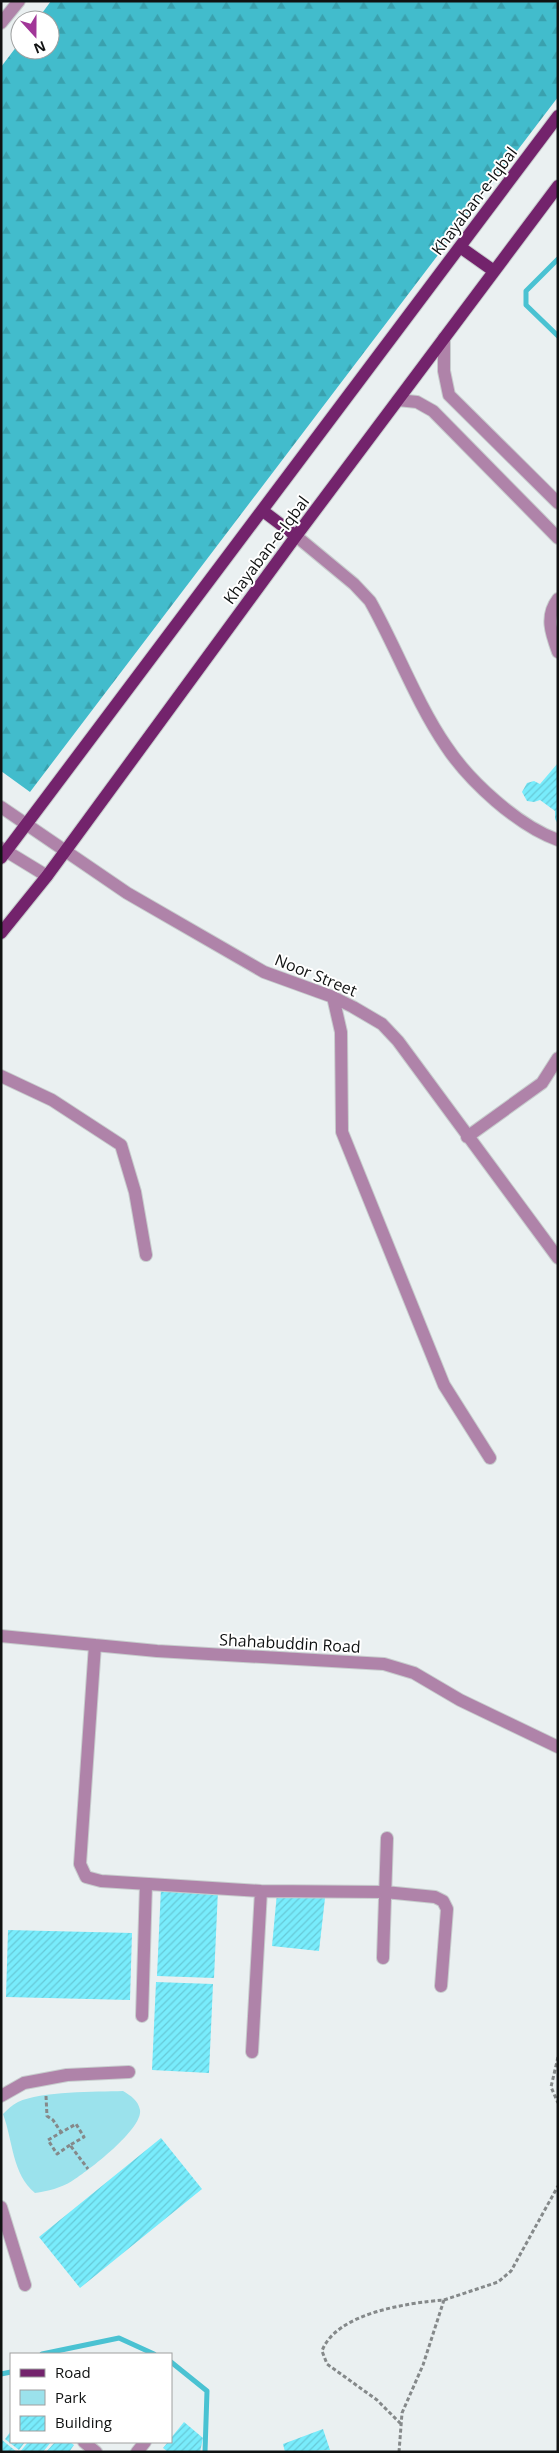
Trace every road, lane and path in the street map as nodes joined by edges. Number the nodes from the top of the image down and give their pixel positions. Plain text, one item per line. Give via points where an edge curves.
1 (18, 1) edge
2 (1, 23) edge
3 (558, 116) edge
4 (558, 186) edge
5 (460, 247) junction
6 (494, 270) junction
7 (444, 338) junction
8 (398, 400) junction
9 (558, 503) edge
10 (263, 511) junction
11 (296, 536) junction
12 (558, 538) edge
13 (558, 598) edge
14 (558, 652) edge
15 (1, 807) edge
16 (26, 826) junction
17 (543, 835) junction
18 (558, 840) edge
19 (64, 850) junction
20 (558, 852) edge
21 (3, 853) edge
22 (47, 876) junction
23 (1, 933) edge
24 (333, 997) junction
25 (558, 1058) edge
26 (554, 1074) edge
27 (1, 1076) edge
28 (467, 1137) junction
29 (146, 1255) dead end
30 (558, 1258) edge
31 (490, 1458) dead end
32 (1, 1636) edge
33 (95, 1644) junction
34 (558, 1747) edge
35 (387, 1838) dead end
36 (146, 1884) junction
37 (261, 1891) junction
38 (385, 1892) junction
39 (383, 1958) dead end
40 (441, 1986) dead end
41 (142, 2016) dead end
42 (252, 2052) dead end
43 (558, 2056) edge
44 (129, 2072) dead end
45 (1, 2096) edge
46 (46, 2096) dead end
47 (558, 2103) edge
48 (61, 2132) junction
49 (70, 2145) junction
50 (88, 2168) dead end
51 (558, 2186) edge
52 (1, 2206) edge
53 (25, 2285) dead end
54 (444, 2300) junction
55 (401, 2424) junction
56 (85, 2443) edge
57 (96, 2452) edge
58 (400, 2452) edge

1 - 2 street
3 - 5 main road, Khayaban-e-Iqbal
4 - 6 main road, Khayaban-e-Iqbal
5 - 6 main road
5 - 10 main road, Khayaban-e-Iqbal
6 - 7 main road, Khayaban-e-Iqbal
7 - 8 main road, Khayaban-e-Iqbal
7 - 9 street via 444,372 449,395
8 - 11 main road, Khayaban-e-Iqbal
8 - 12 street via 417,402 433,411
10 - 11 main road
10 - 16 main road, Khayaban-e-Iqbal
11 - 17 street via 370,601 446,747 517,819
11 - 19 main road, Khayaban-e-Iqbal
13 - 14 street via 550,624
15 - 16 street, Noor Street
16 - 19 street, Noor Street
16 - 21 main road, Khayaban-e-Iqbal
17 - 18 street
17 - 20 street
19 - 22 main road, Khayaban-e-Iqbal
19 - 24 street, Noor Street via 127,893 264,972
21 - 22 street
22 - 23 main road, Khayaban-e-Iqbal
24 - 28 street, Noor Street via 382,1024 398,1041
24 - 31 street via 341,1032 342,1132 444,1385
25 - 26 street
26 - 28 street
27 - 29 street via 52,1100 121,1144 135,1192
28 - 30 street, Noor Street
32 - 33 street, Shahabuddin Road
33 - 34 street, Shahabuddin Road via 157,1651 384,1664 414,1673 460,1700
33 - 36 street via 80,1864 86,1877
35 - 38 street
36 - 37 street
36 - 41 street
37 - 38 street
37 - 42 street
38 - 39 street
38 - 40 street via 435,1897 443,1901 446,1908
43 - 47 path via 551,2087
44 - 45 street via 67,2075 24,2083
46 - 48 path via 47,2116
48 - 49 path via 48,2140 57,2154
48 - 49 path via 76,2124 84,2137
49 - 50 path
51 - 54 path via 511,2271 498,2282
52 - 53 street
54 - 55 path via 423,2365 402,2413
54 - 55 path via 407,2303 352,2322 326,2339 322,2351 328,2364 377,2400
55 - 58 path
56 - 57 street

